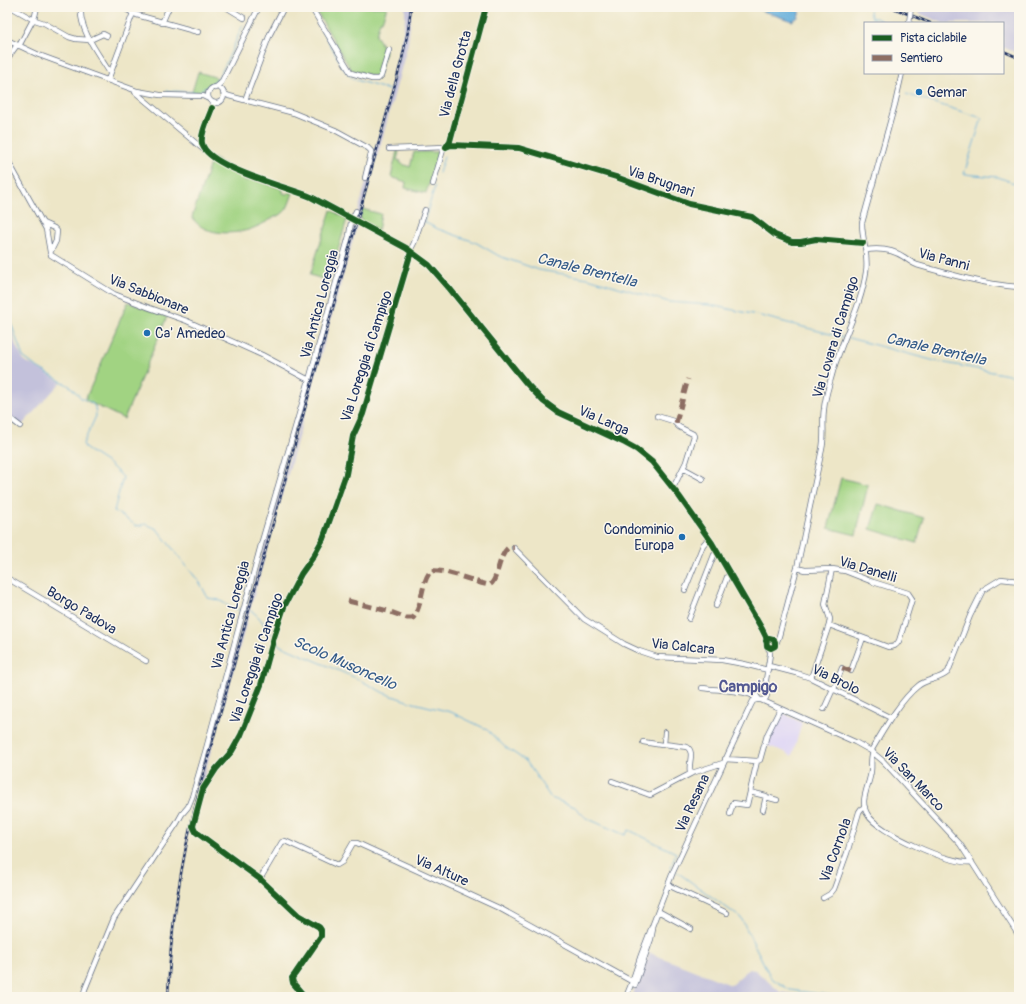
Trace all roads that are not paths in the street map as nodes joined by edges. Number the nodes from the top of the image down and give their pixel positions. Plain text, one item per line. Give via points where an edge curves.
1 (11, 7) edge
2 (37, 7) edge
3 (74, 7) edge
4 (89, 7) edge
5 (122, 7) edge
6 (169, 7) edge
7 (226, 7) edge
8 (259, 7) edge
9 (284, 7) edge
10 (311, 7) edge
11 (486, 7) edge
12 (911, 7) edge
13 (81, 9) junction
14 (134, 13) junction
15 (244, 18) dead end
16 (33, 19) junction
17 (163, 21) junction
18 (909, 22) edge
19 (198, 32) dead end
20 (107, 36) dead end
21 (7, 40) edge
22 (90, 40) junction
23 (18, 46) junction
24 (389, 50) dead end
25 (7, 59) edge
26 (110, 73) junction
27 (902, 74) edge
28 (108, 80) junction
29 (221, 83) junction
30 (129, 88) junction
31 (215, 88) junction
32 (209, 91) junction
33 (223, 92) junction
34 (150, 94) junction
35 (204, 96) junction
36 (229, 96) junction
37 (223, 99) junction
38 (209, 100) junction
39 (246, 100) junction
40 (149, 103) junction
41 (217, 103) junction
42 (212, 108) junction
43 (206, 126) junction
44 (202, 137) junction
45 (192, 140) junction
46 (446, 147) junction
47 (389, 149) dead end
48 (208, 153) junction
49 (7, 159) edge
50 (365, 178) dead end
51 (433, 184) dead end
52 (425, 210) dead end
53 (356, 211) dead end
54 (352, 219) junction
55 (43, 223) junction
56 (863, 243) junction
57 (866, 250) junction
58 (411, 251) junction
59 (50, 253) junction
60 (1019, 287) edge
61 (309, 380) junction
62 (7, 416) edge
63 (657, 416) dead end
64 (20, 426) dead end
65 (684, 468) junction
66 (703, 479) dead end
67 (673, 488) junction
68 (709, 538) junction
69 (514, 548) dead end
70 (718, 552) junction
71 (797, 568) junction
72 (832, 569) junction
73 (729, 572) junction
74 (7, 578) edge
75 (1019, 581) edge
76 (685, 590) dead end
77 (716, 606) dead end
78 (689, 619) dead end
79 (829, 625) junction
80 (780, 631) junction
81 (863, 638) junction
82 (770, 639) junction
83 (775, 645) junction
84 (767, 647) junction
85 (146, 661) dead end
86 (769, 666) junction
87 (842, 668) dead end
88 (851, 671) dead end
89 (766, 678) junction
90 (811, 678) junction
91 (702, 688) dead end
92 (833, 689) junction
93 (766, 693) junction
94 (758, 695) junction
95 (774, 706) junction
96 (824, 708) dead end
97 (780, 709) junction
98 (891, 718) junction
99 (665, 732) dead end
100 (644, 742) dead end
101 (664, 744) junction
102 (872, 752) junction
103 (724, 761) junction
104 (756, 762) junction
105 (692, 773) junction
106 (612, 781) dead end
107 (750, 792) junction
108 (766, 797) junction
109 (777, 800) dead end
110 (865, 807) junction
111 (763, 810) dead end
112 (730, 814) dead end
113 (972, 862) junction
114 (260, 879) junction
115 (668, 885) junction
116 (823, 898) dead end
117 (658, 911) junction
118 (727, 913) dead end
119 (691, 929) dead end
120 (1019, 936) edge
121 (634, 983) junction
122 (83, 997) edge
123 (305, 997) edge
124 (627, 997) edge

1 - 16 street
2 - 16 street
3 - 13 street
4 - 13 street
5 - 14 street
6 - 17 street
7 - 15 street
8 - 29 street
9 - 39 street via 270,34
10 - 24 street via 351,73 378,79
11 - 46 street, Via della Grotta via 450,141
12 - 18 street, bridge
13 - 22 street via 82,20
14 - 17 street
14 - 26 street
16 - 22 street via 70,37
16 - 23 street
17 - 19 street
20 - 22 street via 103,34
21 - 23 street
22 - 26 street
23 - 25 street
23 - 28 street
26 - 28 street
27 - 56 street, Via Lovara di Campigo via 864,214
28 - 30 street
29 - 31 street
29 - 33 street
30 - 34 street
30 - 40 street, Via Larga
31 - 32 street
31 - 33 street
32 - 35 street
32 - 38 street
33 - 36 street
33 - 37 street
34 - 35 street
34 - 40 street via 146,97
35 - 38 street
36 - 37 street
36 - 39 street
37 - 41 street
38 - 41 street
38 - 42 street
39 - 50 street via 294,113 335,130 368,148 371,153
40 - 45 street, Via Larga
41 - 42 street
42 - 43 street
43 - 44 street
43 - 48 street via 204,141
44 - 45 street
44 - 48 street via 203,147
45 - 48 street, Via Larga
46 - 47 street, Via Brugnari
46 - 51 street
46 - 56 street, Via Brugnari via 452,145 519,148 616,178 688,204 752,217 775,235 792,242 816,239
48 - 54 street, Via Larga via 238,171 298,191
49 - 55 street
52 - 58 street, Via Loreggia di Campigo
53 - 54 street, Via Antica Loreggia
54 - 58 street, Via Larga
54 - 61 street, Via Antica Loreggia
55 - 59 street
55 - 59 street via 58,231
56 - 57 street, Via Lovara di Campigo
57 - 60 street, Via Panni via 890,250 915,264
57 - 71 street, Via Lovara di Campigo via 866,272 862,292 836,360 825,401 823,446
58 - 67 street, Via Larga via 437,273 543,401 570,418 636,449 652,462
58 - 114 street, Via Loreggia di Campigo via 362,414 353,436 346,474 323,539 284,607 261,685 241,735 232,751 205,784 196,812 193,826 195,831
59 - 61 street, Via Sabbionare via 114,294 187,321 262,355
61 - 122 street, Via Antica Loreggia via 192,797 178,823 114,918
62 - 64 street
63 - 65 street via 673,421 693,434
65 - 66 street
65 - 67 street
67 - 68 street, Via Larga
68 - 70 street, Via Larga
68 - 76 street via 703,545
69 - 86 street, Via Calcara via 584,619 639,651 657,657 722,660
70 - 73 street, Via Larga
70 - 78 street via 713,557
71 - 72 street, Via Danelli
71 - 80 street, Via Lovara di Campigo
72 - 79 street via 825,604 830,619
72 - 81 street, Via Danelli via 908,593 911,598 912,603 897,644 888,647
73 - 77 street
73 - 82 street, Via Larga
74 - 85 street, Borgo Padova
75 - 98 street via 1001,579 983,590 948,672 916,688
79 - 81 street
79 - 90 street
80 - 82 street via 776,637
80 - 83 street, Via Lovara di Campigo
81 - 88 street
82 - 83 street via 775,641
82 - 84 street
83 - 84 street
83 - 86 street, Via Lovara di Campigo
84 - 86 street, Via Lovara di Campigo via 770,652
86 - 89 street, Via Lovara di Campigo
86 - 90 street, Via Brolo
87 - 92 street
89 - 93 street, Via Lovara di Campigo
89 - 94 street, Via Lovara di Campigo
90 - 92 street, Via Brolo
91 - 94 street
92 - 96 street
92 - 98 street, Via Brolo
93 - 94 street via 763,689
93 - 94 street via 766,698
93 - 95 street
94 - 95 street, Via San Marco
94 - 103 street, Via Resana
95 - 97 street, Via San Marco
97 - 102 street, Via San Marco
97 - 104 street via 766,738 762,757
98 - 102 street
99 - 101 street
100 - 101 street
101 - 105 street via 690,749 689,768
102 - 110 street
102 - 113 street, Via San Marco via 955,838
103 - 104 street
103 - 105 street
103 - 115 street, Via Resana
104 - 107 street
105 - 106 street via 650,795
107 - 108 street
107 - 112 street via 747,805 733,803
108 - 109 street
108 - 111 street
110 - 113 street via 869,817 885,831 927,851
110 - 116 street, Via Cornola via 859,812 834,889
113 - 120 street, Via San Marco
114 - 121 street, Via Alture via 282,842 285,841 337,865 342,862 353,844 357,843 496,906
114 - 123 street via 298,915 321,930 320,937 292,978 292,983
115 - 117 street, Via Resana
115 - 118 street
117 - 119 street
117 - 121 street, Via Resana via 641,955
121 - 124 street, Via Resana

